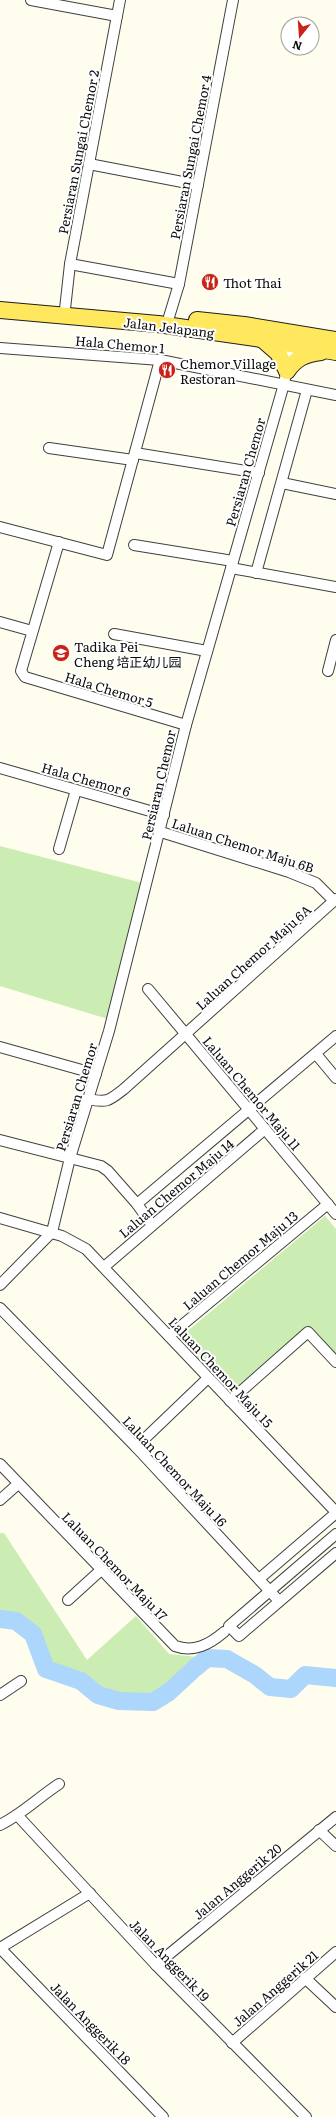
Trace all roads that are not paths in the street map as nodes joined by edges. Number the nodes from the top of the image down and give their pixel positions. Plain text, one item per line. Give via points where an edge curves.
1 (31, 0) edge
2 (120, 0) edge
3 (234, 0) edge
4 (117, 16) junction
5 (89, 164) junction
6 (198, 185) junction
7 (70, 264) junction
8 (179, 284) junction
9 (0, 304) edge
10 (65, 309) junction
11 (0, 310) edge
12 (169, 318) junction
13 (244, 325) junction
14 (262, 339) junction
15 (291, 344) junction
16 (334, 347) edge
17 (0, 348) edge
18 (160, 360) junction
19 (286, 378) junction
20 (307, 390) junction
21 (336, 396) edge
22 (49, 448) dead end
23 (134, 456) junction
24 (259, 473) junction
25 (282, 483) junction
26 (336, 494) edge
27 (0, 527) edge
28 (59, 542) junction
29 (134, 545) dead end
30 (232, 565) junction
31 (256, 573) junction
32 (336, 587) edge
33 (0, 622) edge
34 (32, 631) junction
35 (114, 634) dead end
36 (336, 640) edge
37 (207, 651) junction
38 (328, 671) dead end
39 (186, 725) junction
40 (0, 768) edge
41 (76, 790) junction
42 (164, 815) junction
43 (161, 832) junction
44 (59, 849) dead end
45 (335, 900) edge
46 (148, 989) dead end
47 (187, 1035) junction
48 (336, 1036) edge
49 (0, 1047) edge
50 (316, 1054) junction
51 (96, 1074) junction
52 (336, 1078) edge
53 (88, 1099) junction
54 (249, 1110) junction
55 (265, 1129) junction
56 (0, 1140) edge
57 (70, 1158) junction
58 (137, 1204) junction
59 (328, 1204) junction
60 (336, 1214) edge
61 (0, 1218) edge
62 (152, 1225) junction
63 (52, 1232) junction
64 (104, 1267) junction
65 (0, 1285) edge
66 (0, 1308) edge
67 (169, 1336) junction
68 (336, 1362) edge
69 (208, 1378) junction
70 (230, 1401) junction
71 (136, 1447) junction
72 (0, 1464) edge
73 (18, 1484) junction
74 (0, 1500) edge
75 (336, 1513) edge
76 (336, 1534) edge
77 (336, 1553) edge
78 (100, 1570) junction
79 (259, 1579) junction
80 (270, 1591) junction
81 (68, 1600) dead end
82 (279, 1601) junction
83 (226, 1629) junction
84 (21, 1681) dead end
85 (0, 1695) edge
86 (59, 1784) dead end
87 (18, 1816) junction
88 (336, 1816) edge
89 (0, 1825) edge
90 (319, 1830) junction
91 (336, 1846) edge
92 (90, 1893) junction
93 (0, 1948) edge
94 (336, 1952) edge
95 (156, 1965) junction
96 (305, 1978) junction
97 (336, 2007) edge
98 (232, 2043) junction
99 (163, 2117) edge
100 (306, 2117) edge

1 - 4 street
2 - 4 street, Persiaran Sungai Chemor 2
3 - 6 street, Persiaran Sungai Chemor 4
4 - 5 street, Persiaran Sungai Chemor 2
5 - 6 street
5 - 7 street, Persiaran Sungai Chemor 2
6 - 8 street, Persiaran Sungai Chemor 4
7 - 8 street
7 - 10 street, Persiaran Sungai Chemor 2
8 - 12 street, Persiaran Sungai Chemor 4
9 - 10 main road, Jalan Jelapang
10 - 12 main road, Jalan Jelapang
11 - 14 main road, Jalan Jelapang via 158,324
12 - 13 main road, Jalan Jelapang
13 - 15 main road via 285,336
13 - 16 main road, Jalan Jelapang
14 - 15 main road, Jalan Jelapang
14 - 19 main road via 278,353
15 - 16 main road, Jalan Jelapang
15 - 19 street, Persiaran Chemor
16 - 19 main road via 296,359
17 - 18 street, Hala Chemor 1
18 - 19 street, Hala Chemor 1
18 - 23 street
19 - 20 street, Hala Chemor 1
19 - 24 street, Persiaran Chemor
20 - 21 street, Hala Chemor 1
20 - 25 street
22 - 23 street
23 - 24 street
23 - 28 street via 107,555
24 - 30 street, Persiaran Chemor
25 - 26 street
25 - 31 street
27 - 28 street
28 - 34 street
29 - 30 street
30 - 31 street
30 - 37 street, Persiaran Chemor
31 - 32 street
33 - 34 street
34 - 39 street, Hala Chemor 5 via 21,671 25,677
35 - 37 street
36 - 38 street
37 - 39 street, Persiaran Chemor
39 - 42 street, Persiaran Chemor
40 - 41 street, Hala Chemor 6
41 - 42 street, Hala Chemor 6
41 - 44 street
42 - 43 street, Persiaran Chemor
43 - 45 street, Laluan Chemor Maju 6B via 290,872 316,883
43 - 51 street, Persiaran Chemor
45 - 47 street, Laluan Chemor Maju 6A
46 - 47 street, Laluan Chemor Maju 11
47 - 53 street, Laluan Chemor Maju 6A via 111,1099 104,1102
47 - 54 street, Laluan Chemor Maju 11
48 - 50 street
49 - 51 street
50 - 52 street
50 - 54 street
51 - 53 street, Persiaran Chemor
53 - 57 street, Persiaran Chemor
54 - 55 street, Laluan Chemor Maju 11
54 - 58 street
55 - 59 street, Laluan Chemor Maju 11
55 - 62 street, Laluan Chemor Maju 14
56 - 57 street
57 - 58 street via 108,1170
57 - 63 street, Persiaran Chemor
58 - 62 street
59 - 60 street, Laluan Chemor Maju 11
59 - 67 street, Laluan Chemor Maju 13
61 - 63 street, Laluan Chemor Maju 15
62 - 64 street, Laluan Chemor Maju 14
63 - 64 street, Laluan Chemor Maju 15 via 69,1238 86,1249
63 - 65 street
64 - 67 street, Laluan Chemor Maju 15
66 - 71 street, Laluan Chemor Maju 16
67 - 69 street, Laluan Chemor Maju 15
68 - 70 street via 308,1332
69 - 70 street, Laluan Chemor Maju 15
69 - 71 street
70 - 75 street, Laluan Chemor Maju 15
71 - 79 street, Laluan Chemor Maju 16
72 - 73 street, Laluan Chemor Maju 17
73 - 74 street
73 - 78 street, Laluan Chemor Maju 17
75 - 79 street
76 - 80 street, Laluan Chemor Maju 17
77 - 82 street
78 - 81 street
78 - 83 street, Laluan Chemor Maju 17 via 175,1646 186,1649 205,1646
79 - 80 street, Laluan Chemor Maju 16
80 - 82 street, Laluan Chemor Maju 16
80 - 83 street, Laluan Chemor Maju 17
82 - 83 street via 239,1636
84 - 85 street
86 - 87 street
87 - 89 street
87 - 92 street, Jalan Anggerik 19
88 - 90 street, Jalan Anggerik 20
90 - 91 street
90 - 95 street, Jalan Anggerik 20
92 - 93 street
92 - 95 street, Jalan Anggerik 19
93 - 99 street, Jalan Anggerik 18
94 - 96 street, Jalan Anggerik 21
95 - 98 street, Jalan Anggerik 19
96 - 97 street
96 - 98 street, Jalan Anggerik 21
98 - 100 street, Jalan Anggerik 19

